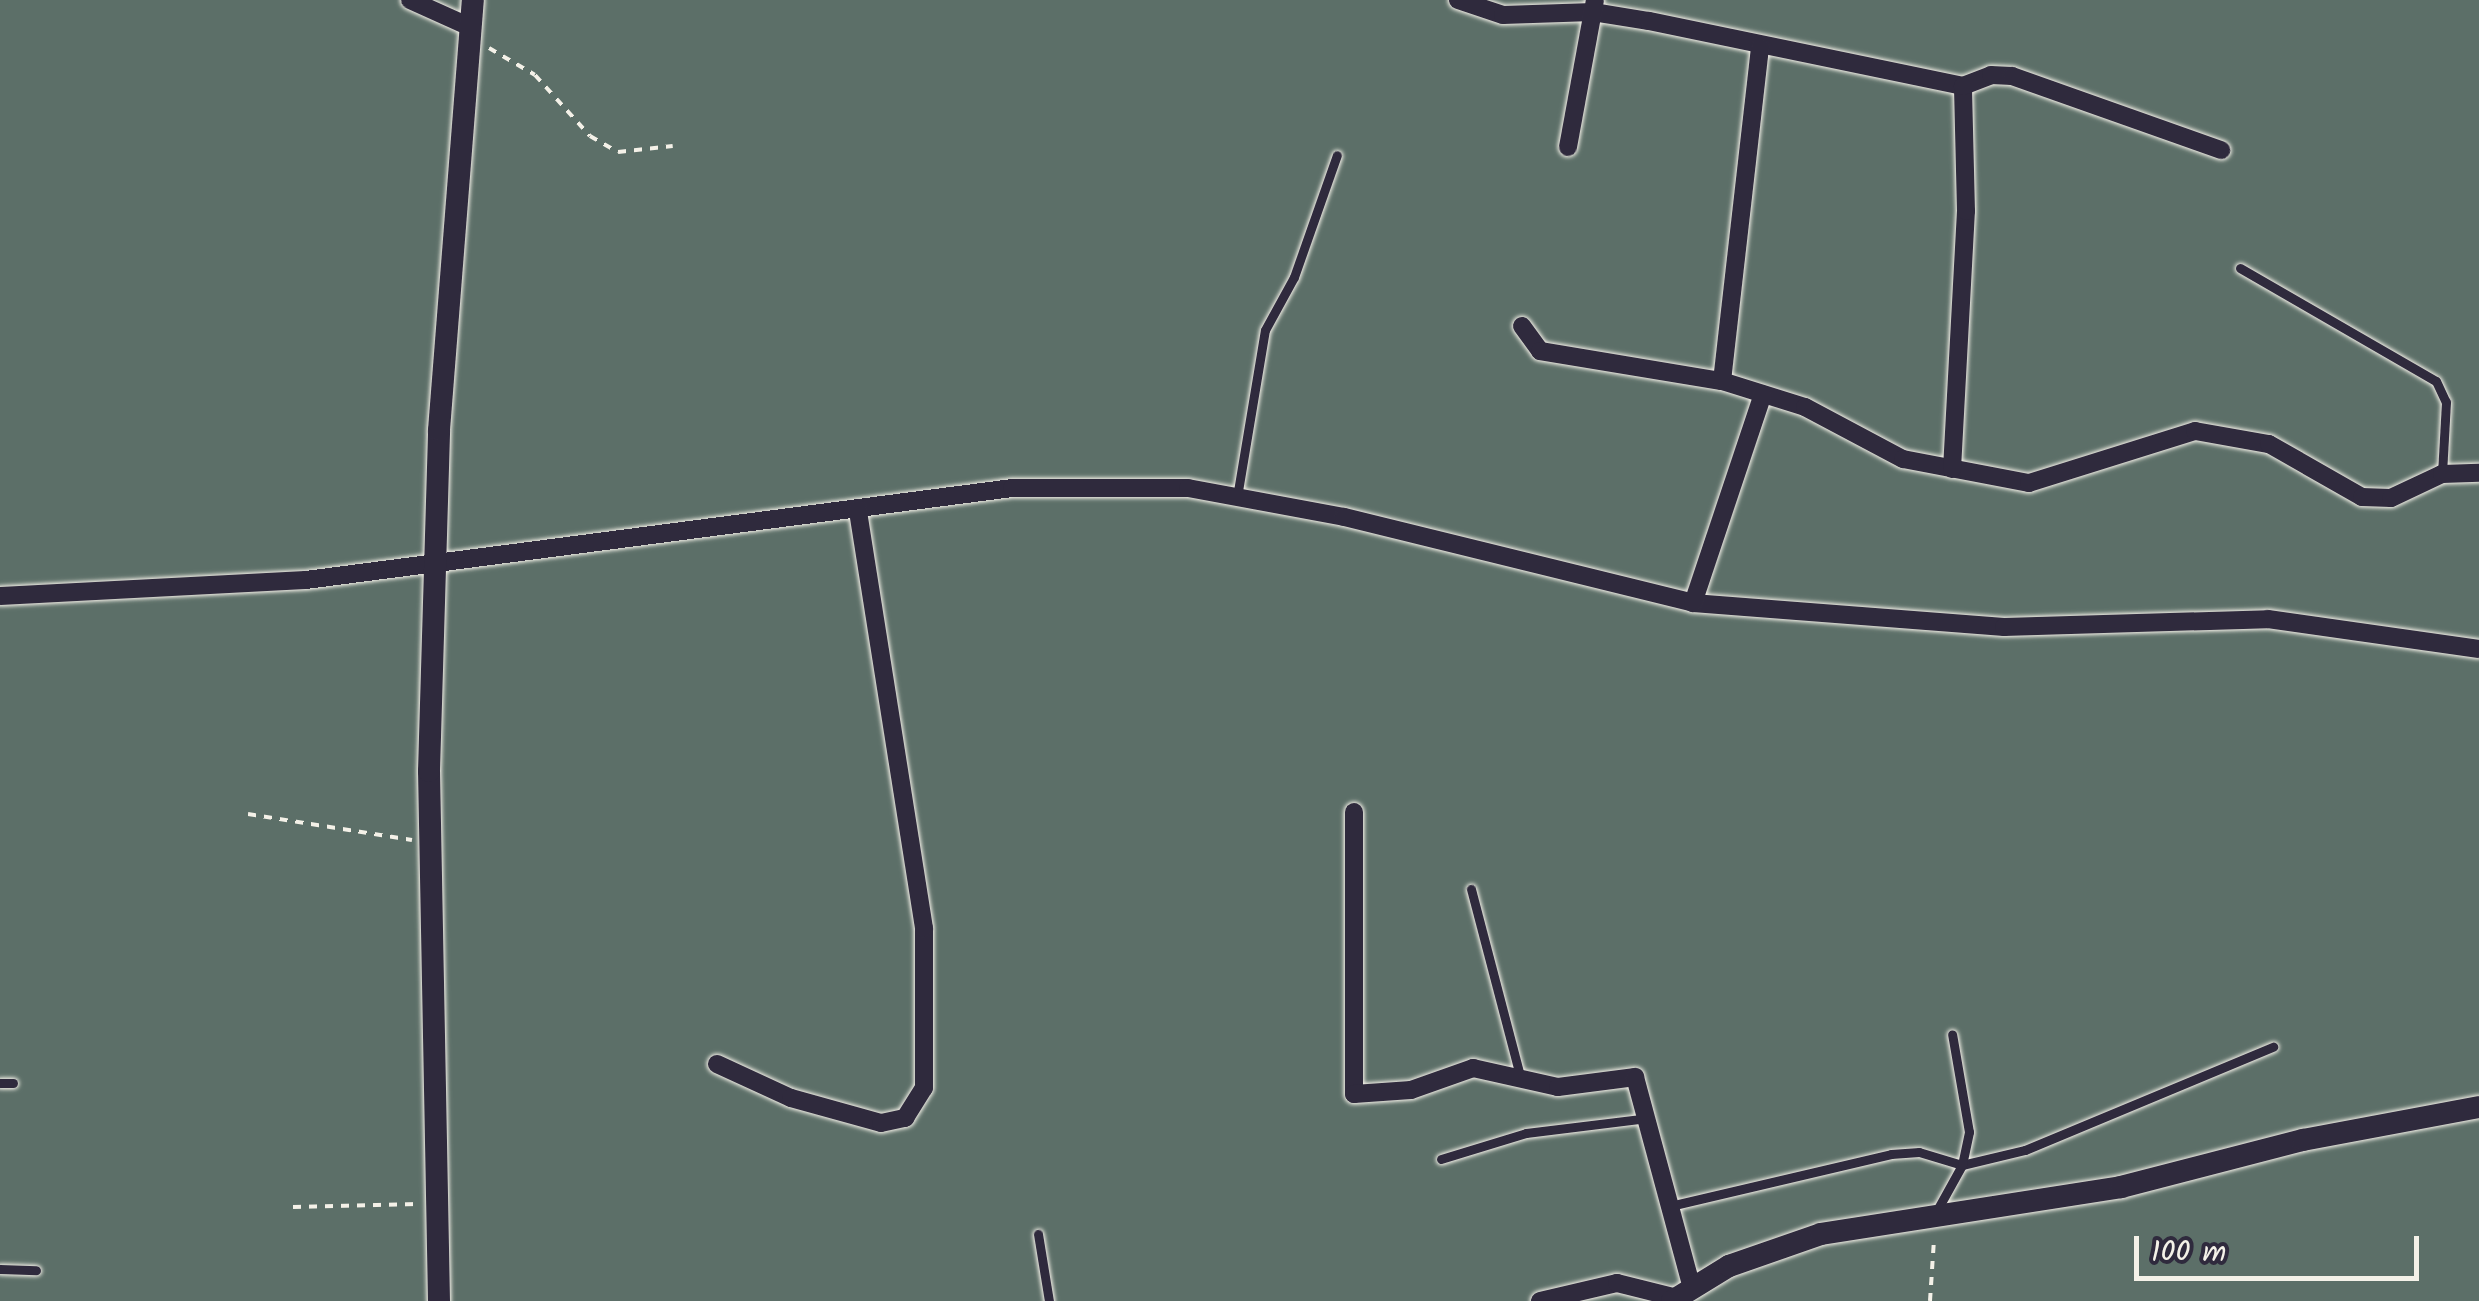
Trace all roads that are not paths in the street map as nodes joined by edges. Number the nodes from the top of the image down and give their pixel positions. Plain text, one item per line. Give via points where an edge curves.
1 (410, 0) edge
2 (474, 0) edge
3 (1458, 0) edge
4 (1594, 6) edge
5 (470, 34) junction
6 (1760, 47) junction
7 (1963, 86) junction
8 (1568, 147) dead end
9 (2221, 150) dead end
10 (1337, 155) dead end
11 (2240, 268) dead end
12 (1522, 326) dead end
13 (1722, 382) junction
14 (1762, 394) junction
15 (1952, 469) junction
16 (2479, 473) edge
17 (2442, 474) junction
18 (1237, 497) junction
19 (858, 509) junction
20 (435, 564) junction
21 (0, 596) edge
22 (1694, 603) junction
23 (2479, 649) edge
24 (1354, 812) dead end
25 (1472, 889) dead end
26 (1952, 1034) dead end
27 (2273, 1046) dead end
28 (717, 1064) dead end
29 (1521, 1080) junction
30 (0, 1083) edge
31 (13, 1083) dead end
32 (2479, 1107) edge
33 (1650, 1118) junction
34 (1441, 1160) dead end
35 (1962, 1166) junction
36 (1932, 1219) junction
37 (1673, 1220) junction
38 (1038, 1234) dead end
39 (0, 1270) edge
40 (36, 1270) dead end
41 (1680, 1295) edge
42 (439, 1301) edge
43 (1048, 1301) edge
44 (1540, 1301) edge

1 - 5 street
2 - 5 street
3 - 4 street via 1503,15
4 - 6 street
4 - 8 street
5 - 20 street
6 - 7 street
6 - 13 street
7 - 9 street via 2012,76
7 - 15 street via 1966,211
10 - 18 lane via 1294,277 1271,309
11 - 17 lane via 2436,380 2446,402
12 - 13 street via 1540,351
13 - 14 street
14 - 15 street via 1836,421 1903,459
14 - 22 street
15 - 17 street via 2029,483 2195,430 2222,430 2269,444 2362,497 2391,498
16 - 17 street
18 - 19 street via 1188,488 1012,488
18 - 22 street
19 - 20 street
19 - 28 street via 924,928 924,1088 905,1118 881,1123 791,1098
20 - 21 street
20 - 42 street via 431,843
22 - 23 street via 2004,627 2268,619
24 - 29 street via 1354,1094 1411,1090 1473,1068
25 - 29 lane
26 - 35 lane via 1968,1132
27 - 35 lane via 2041,1145
29 - 33 street via 1558,1088 1635,1077
30 - 31 lane
32 - 36 street via 2303,1140 2122,1188
33 - 34 lane via 1526,1133
33 - 37 street
35 - 36 lane
35 - 37 lane via 1919,1152 1891,1154
36 - 41 street via 1820,1234
37 - 41 street
38 - 43 lane
39 - 40 lane
41 - 44 street via 1618,1283

